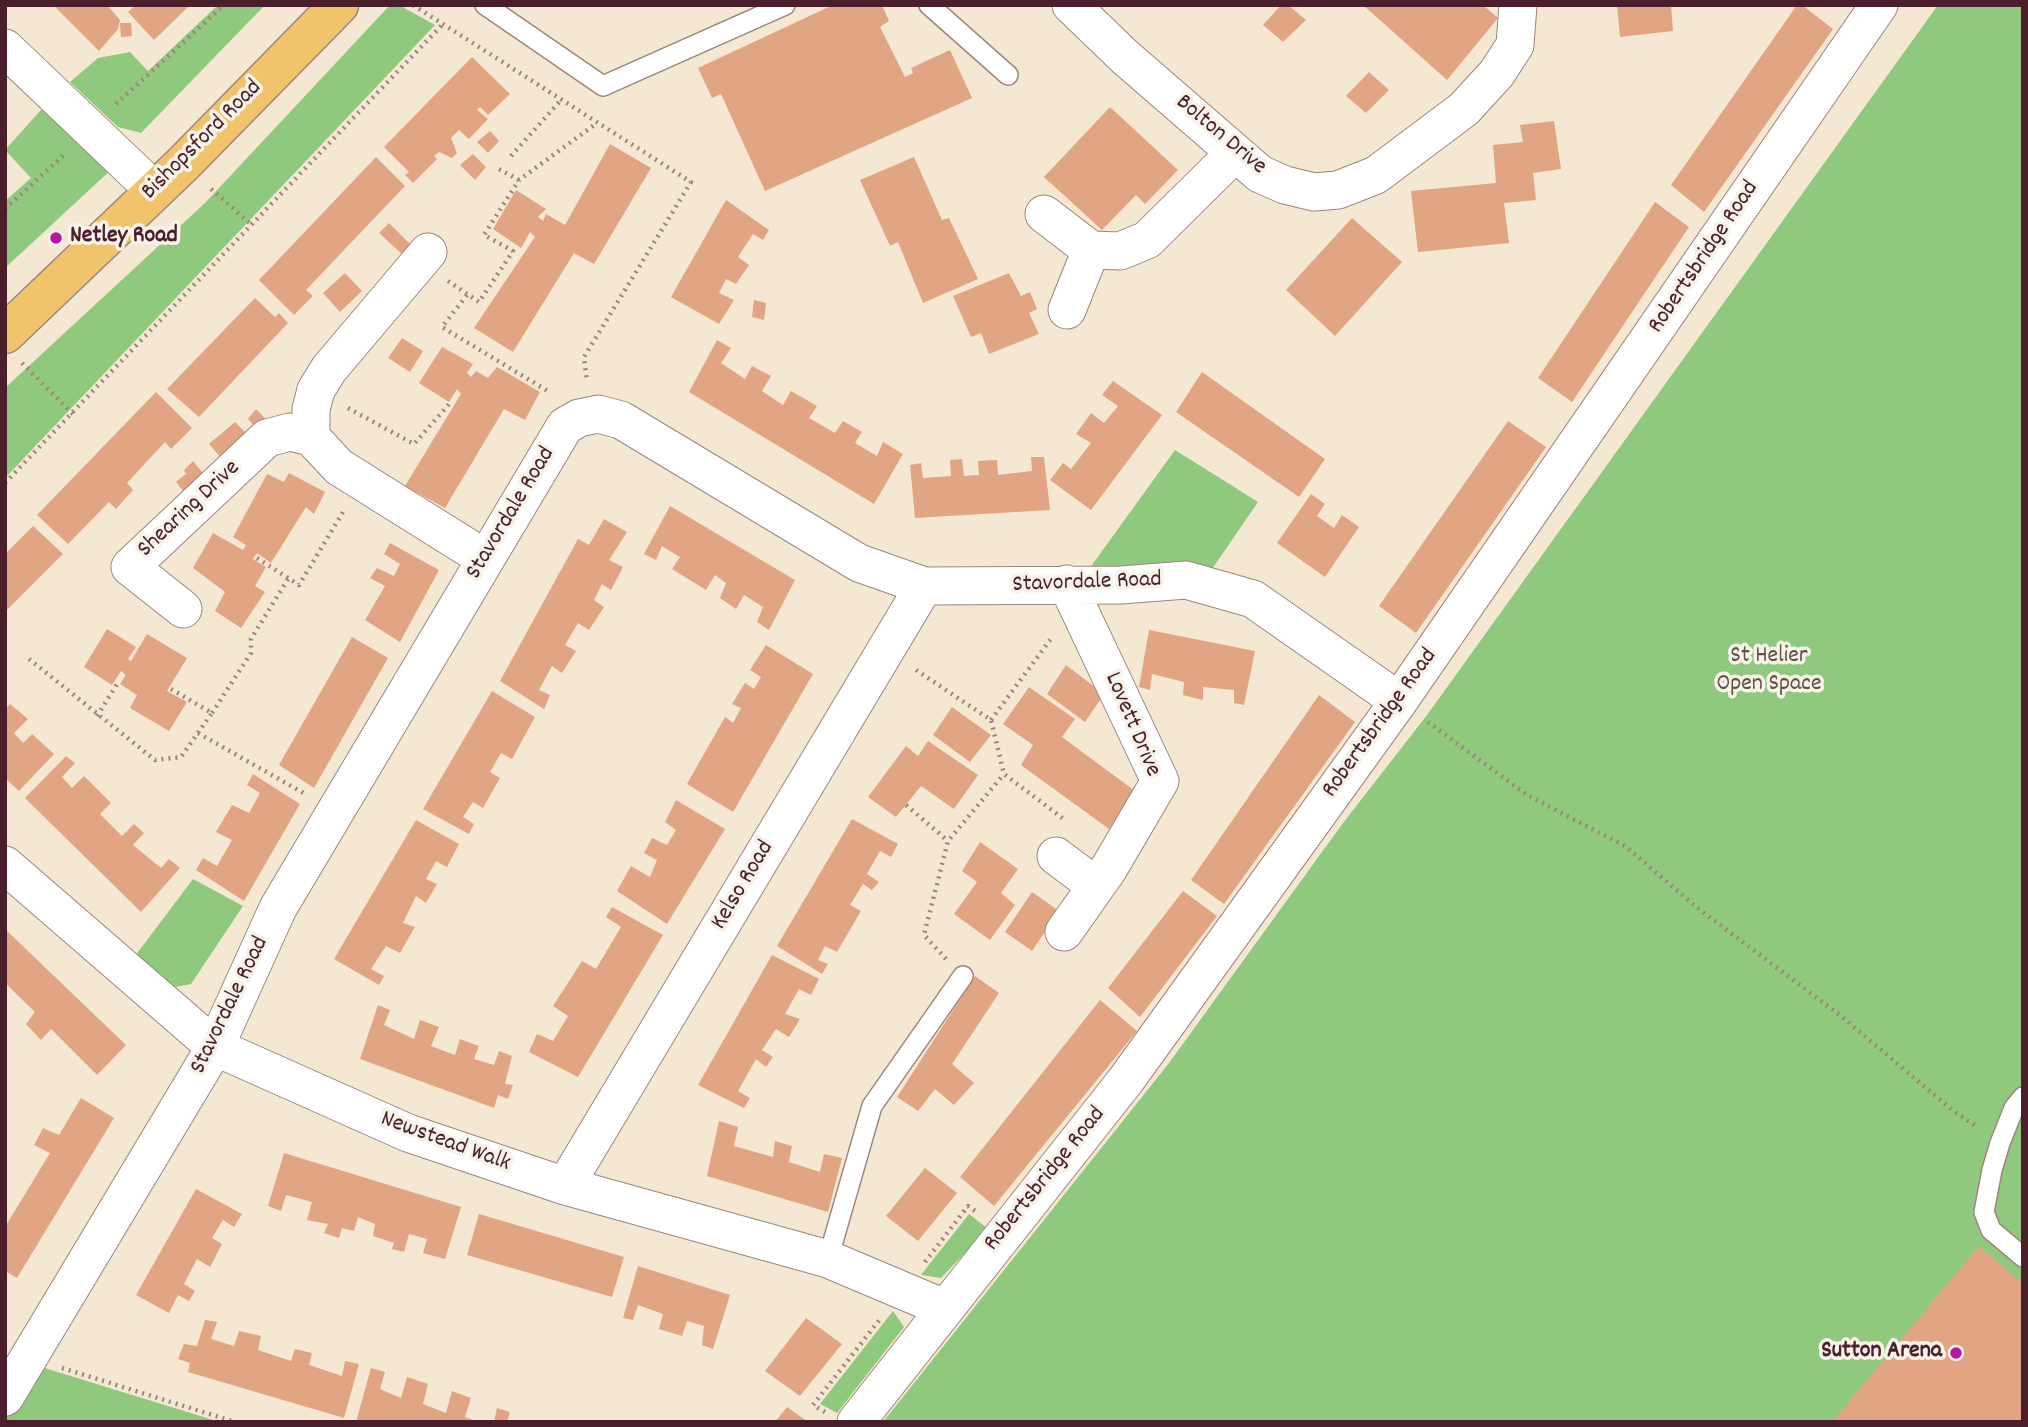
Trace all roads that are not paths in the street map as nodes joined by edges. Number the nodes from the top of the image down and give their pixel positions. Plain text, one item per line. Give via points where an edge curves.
1 (339, 5) edge
2 (485, 5) edge
3 (785, 5) edge
4 (929, 5) edge
5 (1071, 5) edge
6 (1518, 5) edge
7 (1879, 5) edge
8 (5, 48) edge
9 (1008, 75) dead end
10 (1234, 154) junction
11 (154, 190) junction
12 (1045, 214) dead end
13 (1091, 250) junction
14 (424, 257) road end
15 (1067, 310) dead end
16 (10, 345) edge
17 (311, 437) junction
18 (486, 559) junction
19 (924, 586) junction
20 (1072, 594) junction
21 (183, 609) dead end
22 (1399, 701) junction
23 (1056, 856) road end
24 (5, 865) edge
25 (1096, 886) junction
26 (1064, 932) dead end
27 (963, 976) road end
28 (215, 1047) junction
29 (2023, 1097) edge
30 (565, 1186) junction
31 (2023, 1257) edge
32 (828, 1259) junction
33 (944, 1308) junction
34 (5, 1397) edge
35 (856, 1422) edge

1 - 11 main road, Bishopsford Road
2 - 3 lane via 603,86
4 - 9 lane
5 - 10 street, Bolton Drive
6 - 10 street, Bolton Drive via 1515,46 1497,73 1464,109 1376,175 1339,190 1314,191 1272,180
7 - 22 street, Robertsbridge Road
8 - 11 street
10 - 13 street via 1147,240 1119,251
11 - 16 main road, Bishopsford Road
12 - 13 street
13 - 15 street
14 - 17 street via 329,369 316,390
17 - 18 street via 339,467
17 - 21 street, Shearing Drive via 290,432 267,438 130,567
18 - 19 street, Stavordale Road via 565,426 598,414 621,420 859,563
18 - 28 street, Stavordale Road via 278,908
19 - 20 street, Stavordale Road
19 - 30 street, Kelso Road
20 - 22 street, Stavordale Road via 1186,580 1253,599
20 - 25 street, Lovett Drive via 1160,781
22 - 33 street, Robertsbridge Road via 1126,1080
23 - 25 street
24 - 28 street, Newstead Walk
25 - 26 street, Lovett Drive
27 - 32 lane via 872,1106
28 - 30 street, Newstead Walk via 408,1133
28 - 34 street, Stavordale Road
29 - 31 lane via 2000,1143 1984,1212 1991,1230
30 - 32 street, Newstead Walk
32 - 33 street, Newstead Walk
33 - 35 street, Robertsbridge Road

